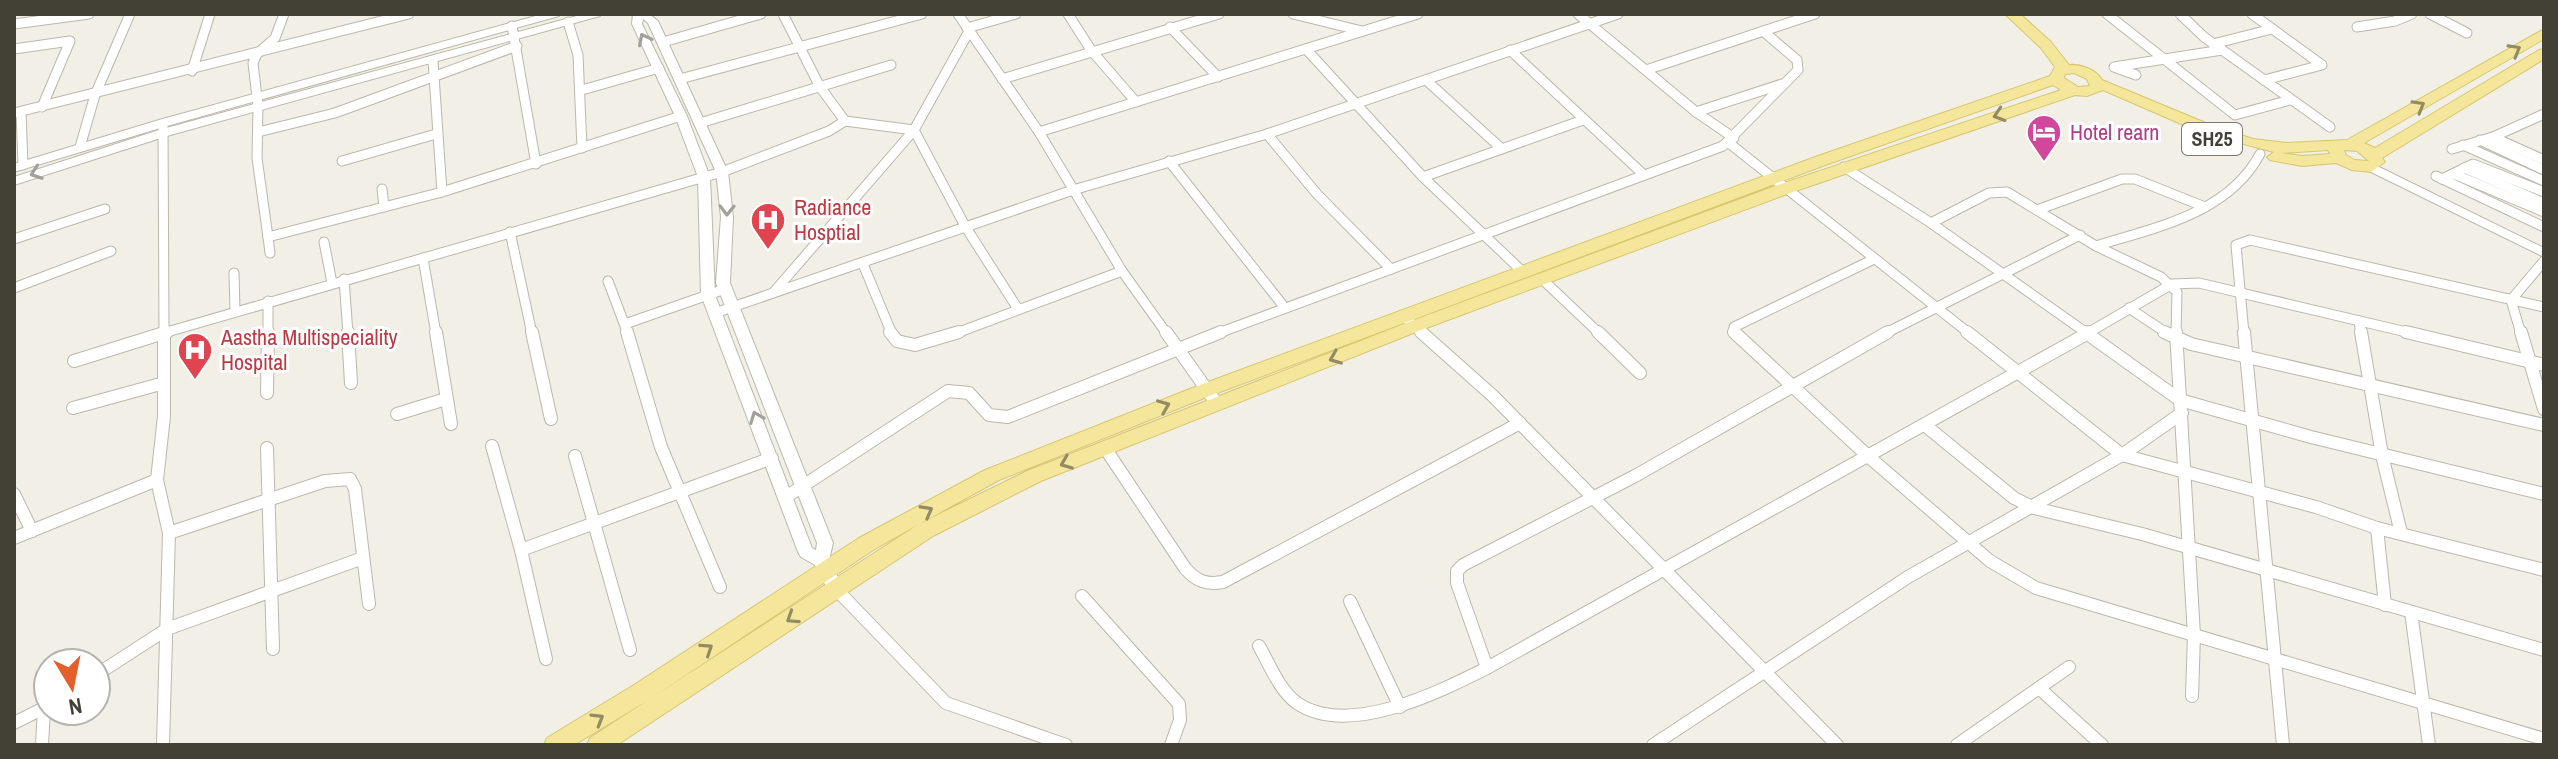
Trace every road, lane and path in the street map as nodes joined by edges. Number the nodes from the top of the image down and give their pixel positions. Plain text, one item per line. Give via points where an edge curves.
1 (89, 14) edge
2 (130, 14) edge
3 (210, 14) edge
4 (284, 14) edge
5 (409, 14) edge
6 (555, 14) edge
7 (596, 14) edge
8 (640, 14) edge
9 (761, 14) edge
10 (783, 14) edge
11 (922, 14) edge
12 (958, 14) edge
13 (1016, 14) edge
14 (1068, 14) edge
15 (1219, 14) edge
16 (1293, 14) edge
17 (1578, 14) edge
18 (1618, 14) edge
19 (1815, 14) edge
20 (2012, 14) edge
21 (2029, 14) edge
22 (2107, 14) edge
23 (2180, 14) edge
24 (2252, 14) edge
25 (2412, 14) edge
26 (2430, 14) edge
27 (1413, 15) edge
28 (1800, 16) edge
29 (568, 22) junction
30 (1588, 22) junction
31 (14, 24) edge
32 (1170, 27) junction
33 (2357, 27) dead end
34 (2272, 29) junction
35 (968, 31) junction
36 (1362, 31) junction
37 (1763, 31) junction
38 (2467, 33) dead end
39 (2544, 33) edge
40 (515, 37) junction
41 (663, 42) junction
42 (799, 45) junction
43 (2218, 47) junction
44 (14, 49) edge
45 (1306, 49) junction
46 (1091, 50) junction
47 (1510, 50) junction
48 (2544, 53) edge
49 (257, 54) junction
50 (2160, 58) junction
51 (433, 61) junction
52 (891, 65) dead end
53 (659, 68) junction
54 (1646, 70) junction
55 (2081, 70) junction
56 (192, 71) junction
57 (2060, 74) junction
58 (2136, 75) dead end
59 (433, 77) junction
60 (1218, 77) junction
61 (680, 79) junction
62 (1002, 79) junction
63 (1426, 80) junction
64 (2264, 80) junction
65 (1787, 82) junction
66 (820, 87) junction
67 (2087, 89) junction
68 (582, 90) junction
69 (95, 95) junction
70 (2290, 100) junction
71 (258, 101) junction
72 (1136, 102) junction
73 (1358, 103) junction
74 (42, 107) junction
75 (17, 112) edge
76 (1696, 112) junction
77 (2544, 114) edge
78 (681, 116) junction
79 (1583, 120) junction
80 (845, 121) junction
81 (700, 123) junction
82 (2330, 127) dead end
83 (163, 128) junction
84 (914, 130) junction
85 (258, 132) junction
86 (1039, 132) junction
87 (436, 134) junction
88 (1267, 134) junction
89 (2493, 137) junction
90 (1732, 140) junction
91 (2480, 140) junction
92 (2463, 145) junction
93 (80, 147) junction
94 (582, 148) junction
95 (1502, 149) junction
96 (2342, 149) junction
97 (2452, 149) dead end
98 (376, 151) junction
99 (2260, 154) junction
100 (2544, 160) edge
101 (342, 161) dead end
102 (1169, 161) junction
103 (2373, 161) junction
104 (378, 163) dead end
105 (536, 164) junction
106 (19, 167) edge
107 (1844, 167) junction
108 (2544, 170) edge
109 (2459, 171) junction
110 (722, 172) junction
111 (1644, 175) junction
112 (704, 177) junction
113 (1423, 177) junction
114 (2392, 178) junction
115 (14, 181) edge
116 (2544, 181) edge
117 (1778, 184) junction
118 (382, 189) dead end
119 (1073, 190) junction
120 (442, 192) junction
121 (2544, 192) edge
122 (2544, 203) edge
123 (384, 207) junction
124 (2205, 207) junction
125 (105, 209) dead end
126 (2037, 210) junction
127 (2544, 212) edge
128 (1931, 223) junction
129 (965, 226) junction
130 (2544, 227) edge
131 (510, 232) junction
132 (2080, 235) junction
133 (1482, 236) junction
134 (268, 237) junction
135 (14, 239) edge
136 (324, 242) dead end
137 (2096, 246) junction
138 (2544, 246) edge
139 (111, 251) dead end
140 (270, 253) dead end
141 (2544, 253) edge
142 (423, 258) junction
143 (1874, 259) junction
144 (2544, 261) edge
145 (863, 264) junction
146 (1391, 269) junction
147 (1122, 271) junction
148 (1523, 272) junction
149 (234, 273) dead end
150 (2000, 274) junction
151 (1542, 279) junction
152 (338, 281) junction
153 (608, 281) dead end
154 (2172, 284) junction
155 (14, 288) edge
156 (725, 289) junction
157 (773, 293) junction
158 (2241, 293) junction
159 (708, 295) junction
160 (2511, 300) junction
161 (268, 301) junction
162 (1936, 305) junction
163 (732, 307) junction
164 (2544, 307) edge
165 (1285, 308) junction
166 (2129, 308) junction
167 (1018, 309) junction
168 (235, 311) junction
169 (715, 313) junction
170 (1409, 321) junction
171 (2359, 321) junction
172 (625, 324) junction
173 (163, 332) junction
174 (2082, 334) junction
175 (2176, 339) junction
176 (1176, 349) junction
177 (2247, 357) junction
178 (74, 361) dead end
179 (2532, 362) junction
180 (2544, 365) edge
181 (2022, 372) junction
182 (1640, 373) dead end
183 (164, 383) junction
184 (351, 383) dead end
185 (1792, 387) junction
186 (2373, 387) junction
187 (267, 393) dead end
188 (1211, 397) junction
189 (446, 399) junction
190 (2180, 400) junction
191 (73, 408) dead end
192 (2544, 409) edge
193 (2182, 413) junction
194 (397, 414) dead end
195 (551, 419) dead end
196 (2250, 421) junction
197 (1520, 423) junction
198 (451, 424) dead end
199 (2544, 425) edge
200 (1926, 426) junction
201 (492, 446) dead end
202 (267, 448) dead end
203 (1105, 448) junction
204 (2122, 455) junction
205 (2382, 455) junction
206 (575, 456) dead end
207 (1869, 457) junction
208 (772, 458) junction
209 (2185, 474) junction
210 (157, 480) junction
211 (801, 486) junction
212 (679, 492) junction
213 (2257, 492) junction
214 (14, 494) edge
215 (2544, 494) edge
216 (786, 497) junction
217 (1593, 498) junction
218 (269, 501) junction
219 (2034, 508) junction
220 (597, 522) junction
221 (2377, 528) junction
222 (32, 531) junction
223 (169, 533) junction
224 (2401, 533) junction
225 (14, 538) edge
226 (1970, 543) junction
227 (2188, 547) junction
228 (521, 550) junction
229 (363, 558) junction
230 (823, 565) junction
231 (1665, 570) junction
232 (2544, 570) edge
233 (2267, 571) junction
234 (720, 587) dead end
235 (271, 589) junction
236 (836, 589) junction
237 (1082, 596) dead end
238 (1350, 601) dead end
239 (369, 604) dead end
240 (2385, 605) junction
241 (2411, 612) junction
242 (167, 629) junction
243 (2194, 635) junction
244 (1259, 646) dead end
245 (273, 649) dead end
246 (630, 650) dead end
247 (2544, 650) edge
248 (546, 659) dead end
249 (2273, 659) junction
250 (112, 665) edge
251 (2069, 667) dead end
252 (1487, 668) junction
253 (1763, 673) junction
254 (2039, 688) junction
255 (2192, 696) dead end
256 (648, 700) junction
257 (2421, 702) junction
258 (1400, 707) junction
259 (32, 714) edge
260 (14, 723) edge
261 (2544, 739) edge
262 (1965, 743) edge
263 (163, 745) edge
264 (555, 745) edge
265 (598, 745) edge
266 (1066, 745) edge
267 (1171, 745) edge
268 (1653, 745) edge
269 (1837, 745) edge
270 (2102, 745) edge
271 (2283, 745) edge
272 (2429, 745) edge

1 - 31 street
2 - 69 street
3 - 56 street
4 - 49 street via 275,38
5 - 49 street
6 - 40 street
7 - 29 street
8 - 41 street via 652,19
53 -> 8 street via 637,24
9 - 41 street
10 - 42 street
11 - 42 street
12 - 35 street
13 - 35 street
14 - 46 street
15 - 32 street
16 - 36 street
17 - 30 street
18 - 30 street
19 - 28 street
20 - 57 main road via 2046,45
21 - 55 main road
22 - 50 street
23 - 43 street
24 - 34 street
25 - 33 street
26 - 38 street
27 - 36 street
28 - 37 street
29 - 40 street
29 - 68 street via 579,45
30 - 47 street
30 - 54 street
32 - 46 street
32 - 60 street
34 - 43 street
34 - 64 street via 2322,65
35 - 62 street
35 - 84 street
36 - 45 street
37 - 54 street
37 - 65 street via 1797,60 1798,70
96 -> 39 main road, SH25
40 - 51 street
40 - 59 street
40 - 71 street
40 - 105 street
41 - 61 street
42 - 61 street
42 - 66 street
43 - 50 street
43 - 64 street
44 - 74 street via 70,41
45 - 60 street
45 - 73 street
46 - 62 street
46 - 72 street
47 - 63 street
47 - 79 street
48 - 103 main road
49 - 56 street
49 - 71 street via 253,63
50 - 58 street via 2114,67
50 - 70 street via 2235,115
51 - 59 street
51 - 71 street
52 - 66 street
53 - 68 street
53 - 78 street
54 - 76 street
55 - 57 main road
55 - 67 main road, SH25 via 2093,76
56 - 69 street
57 - 67 main road, SH25
57 - 117 main road
59 - 85 street via 312,120
59 - 87 street
60 - 72 street
61 - 81 street
62 - 86 street
63 - 73 street
63 - 95 street
64 - 70 street
65 - 76 street
65 - 90 street
66 - 80 street
66 - 81 street
67 - 96 main road via 2251,143
67 - 99 main road, SH25
67 -> 107 main road
68 - 94 street via 577,122
69 - 74 street
69 - 93 street
70 - 82 street
71 - 83 street
71 - 85 street
72 - 86 street
73 - 88 street
73 - 113 street
74 - 75 street
75 - 106 street
76 - 90 street
77 - 89 street
78 - 94 street
78 - 112 street
79 - 95 street
79 - 111 street
80 - 84 street
80 - 110 street
81 - 110 street
83 - 93 street
83 -> 115 street
83 - 173 street
84 - 129 street
84 - 157 street
85 - 134 street
86 - 119 street
87 - 98 street
87 - 120 street
88 - 102 street
88 - 146 street
89 - 91 street
89 - 100 street
90 - 111 street
90 - 117 street
91 - 92 street
91 - 108 street
92 - 97 street
92 - 116 street
93 - 106 street
94 - 105 street
95 - 113 street
96 - 99 main road, SH25 via 2296,161
96 - 103 main road
98 - 101 street
98 - 104 street
99 - 124 street via 2245,183
102 - 119 street
102 - 165 street
103 - 114 street
105 - 120 street
107 - 117 main road
107 - 128 street
109 - 121 street via 2479,165
109 - 122 street
109 - 127 street
109 - 130 street via 2439,178
110 - 112 street
110 -> 156 street via 727,195 721,271
111 - 133 street
112 - 131 street
112 - 159 street
113 - 133 street
114 - 138 street via 2411,181
114 - 141 street
114 - 144 street via 2408,195
117 - 143 street
117 - 148 main road
117 - 151 main road
118 - 123 street
119 - 129 street
119 - 147 street
120 - 123 street
123 - 134 street
124 - 126 street via 2135,179 2122,179
124 - 137 street
125 - 135 street
126 - 128 street via 2015,194 1989,193
126 - 132 street
128 - 150 street
129 - 145 street
129 - 167 street
131 - 142 street
131 - 195 street
132 - 137 street
132 - 150 street
133 - 146 street
133 - 148 street
134 - 140 street
136 - 152 street
137 - 154 street
139 - 155 street
142 - 152 street
142 - 189 street
143 - 162 street
143 - 185 street via 1734,327 1734,333
144 - 160 street
145 - 157 street
145 - 167 street via 897,341 936,341
146 - 165 street
147 - 167 street
147 - 176 street
148 - 170 main road
149 - 168 street
150 - 162 street
150 - 174 street
151 - 170 main road
151 - 182 street
152 - 161 street
152 - 184 street
153 - 172 street
154 - 158 street via 2199,283
154 - 166 street
154 - 175 street via 2177,292
156 - 159 street
156 - 163 street
157 - 163 street
158 - 160 street via 2236,245 2250,240
158 - 171 street
158 - 177 street
159 - 169 street
159 - 172 street
160 - 164 street
160 - 179 street
161 - 168 street
161 - 187 street
162 - 181 street
162 - 185 street
163 - 169 street
163 - 211 street
165 - 176 street
166 - 174 street
166 - 175 street
168 - 173 street
208 -> 169 street
170 - 188 main road
170 - 197 street
171 - 179 street
171 - 186 street
172 - 212 street
173 - 178 street
173 - 183 street
174 - 181 street
174 - 190 street
175 - 177 street
175 - 190 street
176 - 188 street
176 - 211 street via 1008,417 989,415 969,393 948,391
177 - 186 street
177 - 196 street
179 - 180 street
179 - 192 street
181 - 200 street
181 - 204 street
183 - 191 street
183 - 210 street
185 - 207 street
185 - 217 street
186 - 199 street
186 - 205 street
188 - 203 main road
230 -> 188 main road via 992,475
189 - 194 street
189 - 198 street
190 - 193 street
190 - 196 street
193 - 204 street
193 - 209 street
196 - 205 street
196 - 213 street
197 - 203 street via 1207,586 1185,568
197 - 217 street
200 - 207 street
200 - 219 street via 2014,498
201 - 228 street
202 - 218 street
203 -> 236 main road via 1034,476 926,530
204 - 209 street
204 - 219 street
205 - 215 street
205 - 224 street
206 - 220 street
207 - 226 street
207 - 231 street
208 - 212 street
208 - 216 street
209 - 213 street
209 - 227 street
210 - 222 street
210 - 223 street
211 - 216 street
211 - 230 street via 825,543
212 - 220 street
212 - 234 street
213 - 221 street
213 - 233 street
214 - 222 street
216 - 230 street via 806,552
217 - 231 street
217 - 252 street via 1457,571
218 - 223 street
218 - 229 street via 325,481 350,479
218 - 235 street
219 - 226 street
219 - 227 street
220 - 228 street
220 - 246 street
221 - 224 street
221 - 240 street
222 - 225 street
223 - 242 street
224 - 232 street
226 - 243 street via 2036,588
226 - 253 street via 1908,577
227 - 233 street
227 - 243 street
228 - 248 street
229 - 235 street
229 - 239 street
230 - 236 street
256 -> 230 main road
231 - 252 street
231 - 253 street
233 - 240 street
233 - 249 street
235 - 242 street
235 - 245 street
236 -> 256 main road
236 - 266 street via 946,703
237 - 267 street via 1179,704 1180,720
238 - 258 street
240 - 241 street
241 - 247 street
241 - 257 street
242 - 250 street
242 - 263 street
243 - 249 street
243 - 255 street
244 - 258 street via 1289,694 1311,711 1327,715
249 - 257 street
249 - 271 street
251 - 254 street
252 - 258 street
253 - 268 street
253 - 269 street
254 - 262 street
254 - 270 street
264 -> 256 main road
256 - 265 main road
257 - 261 street
257 - 272 street
259 - 260 street

